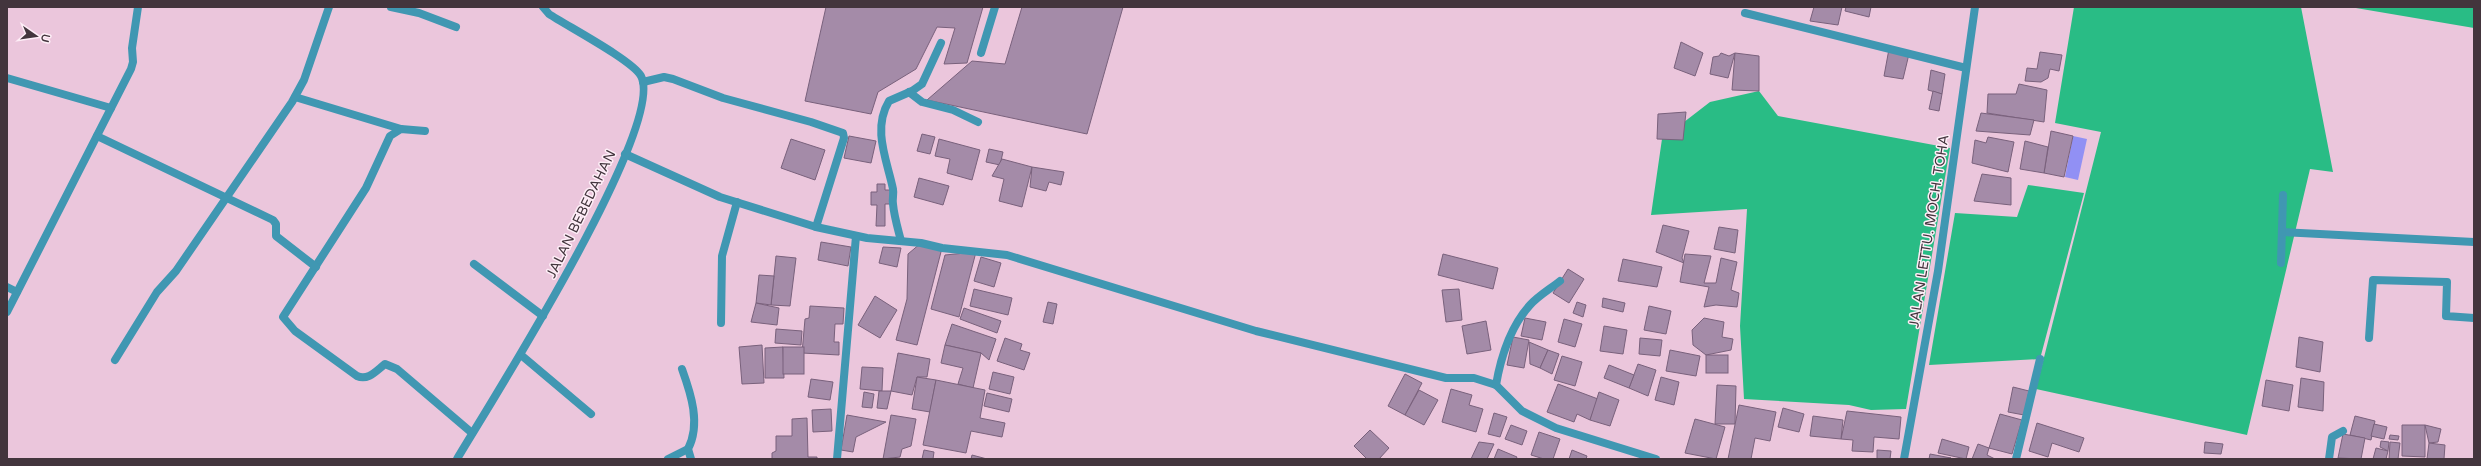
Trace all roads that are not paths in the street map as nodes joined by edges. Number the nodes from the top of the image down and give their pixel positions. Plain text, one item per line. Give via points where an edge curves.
1 (138, 7) edge
2 (329, 7) edge
3 (391, 7) edge
4 (543, 7) edge
5 (994, 7) edge
6 (1975, 7) edge
7 (1745, 13) dead end
8 (456, 27) dead end
9 (941, 43) dead end
10 (982, 53) dead end
11 (1966, 68) junction
12 (7, 78) edge
13 (643, 82) junction
14 (909, 92) junction
15 (295, 97) junction
16 (112, 108) junction
17 (978, 122) dead end
18 (401, 129) junction
19 (425, 131) dead end
20 (97, 136) junction
21 (624, 154) junction
22 (2283, 195) dead end
23 (225, 197) junction
24 (737, 202) junction
25 (816, 227) junction
26 (2282, 232) junction
27 (856, 236) junction
28 (901, 241) junction
29 (2474, 242) edge
30 (2281, 263) dead end
31 (474, 264) dead end
32 (316, 268) junction
33 (1560, 281) dead end
34 (7, 287) edge
35 (17, 292) junction
36 (7, 312) edge
37 (543, 316) junction
38 (2474, 318) edge
39 (721, 323) dead end
40 (2370, 338) dead end
41 (521, 355) junction
42 (2040, 359) dead end
43 (115, 360) dead end
44 (682, 369) dead end
45 (1496, 385) junction
46 (591, 414) dead end
47 (2343, 431) dead end
48 (472, 433) junction
49 (688, 449) junction
50 (457, 459) edge
51 (668, 459) edge
52 (691, 459) edge
53 (837, 459) edge
54 (1656, 459) edge
55 (1904, 459) edge
56 (2016, 459) edge
57 (2329, 459) edge

1 - 16 street via 132,48 133,66
2 - 15 street via 304,80
3 - 8 street
4 - 13 street via 548,14 632,66
5 - 10 street
6 - 11 street, JALAN LETTU. MOCH. TOHA
7 - 11 street
9 - 14 street via 922,84
11 - 55 street, JALAN LETTU. MOCH. TOHA via 1938,271
12 - 16 street
13 - 21 street, JALAN BEBEDAHAN via 641,107
13 - 25 street via 664,77 673,79 724,98 843,133 844,138
14 - 17 street via 922,102 953,110
14 - 28 street via 889,101 884,111 881,137
15 - 18 street
15 - 23 street
16 - 20 street
18 - 19 street
18 - 32 street via 390,136 366,188
20 - 23 street
20 - 35 street
21 - 24 street via 720,197
21 - 37 street, JALAN BEBEDAHAN via 590,230
22 - 26 street
23 - 32 street via 273,220 276,224 276,236
23 - 43 street via 176,271 157,292
24 - 25 street
24 - 39 street via 722,256
25 - 27 street
26 - 29 street
26 - 30 street
27 - 28 street
27 - 53 street
28 - 45 street via 1007,255 1256,331 1446,378 1474,378
31 - 37 street
32 - 48 street via 284,312 284,320 295,331 357,376 365,378 385,364 390,365
33 - 45 street via 1530,304 1515,326 1507,342
34 - 35 street
35 - 36 street
37 - 41 street, JALAN BEBEDAHAN
38 - 40 street via 2446,316 2446,282 2373,280
41 - 46 street
41 - 48 street, JALAN BEBEDAHAN
42 - 56 street
44 - 49 street via 692,398 694,416 693,435
45 - 54 street via 1522,410 1556,428
47 - 57 street via 2332,438
48 - 50 street, JALAN BEBEDAHAN
49 - 51 street
49 - 52 street

